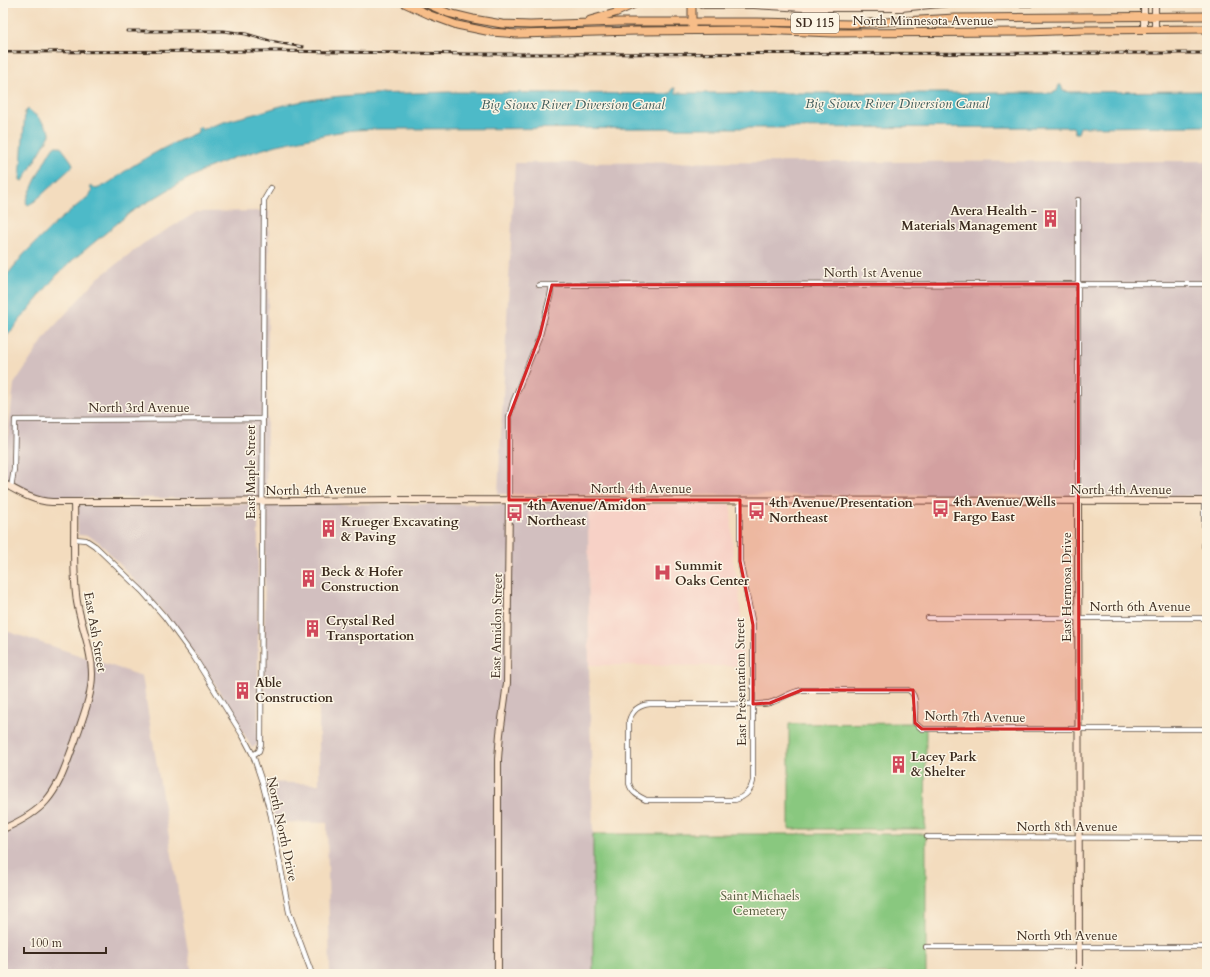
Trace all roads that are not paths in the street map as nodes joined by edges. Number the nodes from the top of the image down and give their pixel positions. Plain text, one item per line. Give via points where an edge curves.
1 (404, 3) edge
2 (425, 3) edge
3 (637, 3) edge
4 (692, 3) edge
5 (699, 3) edge
6 (950, 3) edge
7 (1032, 3) edge
8 (1144, 3) edge
9 (1155, 3) edge
10 (1144, 16) junction
11 (1155, 16) junction
12 (1207, 16) edge
13 (692, 22) junction
14 (561, 24) junction
15 (1144, 29) junction
16 (1155, 29) junction
17 (1207, 29) edge
18 (692, 31) junction
19 (271, 188) dead end
20 (1078, 200) dead end
21 (1078, 284) junction
22 (1207, 284) edge
23 (539, 285) dead end
24 (552, 285) junction
25 (262, 419) junction
26 (3, 483) edge
27 (11, 488) junction
28 (509, 500) junction
29 (740, 500) junction
30 (1078, 501) junction
31 (1205, 501) edge
32 (74, 502) junction
33 (262, 502) junction
34 (75, 539) junction
35 (1204, 546) dead end
36 (928, 618) dead end
37 (1078, 618) junction
38 (1207, 618) edge
39 (753, 704) junction
40 (1079, 729) junction
41 (1207, 729) edge
42 (253, 756) junction
43 (3, 829) edge
44 (928, 837) dead end
45 (1079, 838) junction
46 (1207, 838) edge
47 (926, 947) dead end
48 (1079, 947) junction
49 (1207, 947) edge
50 (312, 974) edge
51 (498, 974) edge
52 (1080, 974) edge

1 - 18 main road, North Minnesota Avenue / SD 115 via 444,20 491,32 517,34
2 - 14 main road, North Minnesota Avenue / SD 115 via 461,17 488,22
3 - 14 main road via 606,16
4 - 13 main road
5 - 6 main road via 804,8 901,8
6 - 7 main road
8 - 10 main road
9 - 11 main road
10 - 11 main road, North Minnesota Avenue / SD 115
10 - 13 main road, North Minnesota Avenue / SD 115 via 955,18 852,24
10 - 15 main road
11 - 12 main road, North Minnesota Avenue / SD 115
11 - 16 main road
13 - 14 main road, North Minnesota Avenue / SD 115
13 - 18 main road
15 - 16 main road, North Minnesota Avenue / SD 115
15 - 18 main road, North Minnesota Avenue / SD 115 via 918,33
16 - 17 main road, North Minnesota Avenue / SD 115
19 - 25 street, East Maple Street via 264,200
20 - 21 street, East Hermosa Drive
21 - 22 street, North 1st Avenue
21 - 24 street, North 1st Avenue
21 - 30 street, East Hermosa Drive
23 - 24 street, North 1st Avenue
24 - 28 street, East Amidon Street via 540,335 509,417
25 - 27 street, North 3rd Avenue via 15,420
25 - 33 street, East Maple Street
26 - 27 main road
27 - 32 main road via 37,501
28 - 29 main road, North 4th Avenue
28 - 33 main road, North 4th Avenue
28 - 51 main road, East Amidon Street via 508,678 498,759
29 - 30 main road, North 4th Avenue
29 - 39 street, East Presentation Street via 740,560 752,625
30 - 31 main road, North 4th Avenue
30 - 37 main road, East Hermosa Drive
31 - 35 street
32 - 33 main road, North 4th Avenue
32 - 34 main road, East Ash Street
33 - 42 street, East Maple Street via 261,744 259,751
34 - 42 street, North North Drive via 86,540 96,546 164,616 194,657
34 - 43 main road, East Ash Street via 77,601 92,667 88,701 66,765 52,793 33,813
36 - 37 street, North 6th Avenue
37 - 38 street, North 6th Avenue
37 - 40 main road, East Hermosa Drive
39 - 39 street, East Presentation Street via 644,704 635,709 629,721 630,787 636,795 646,800 741,798 752,787 753,781
39 - 40 street, North 7th Avenue via 770,703 802,690 908,690 915,698 916,723 920,728
40 - 41 street, North 7th Avenue
40 - 45 main road, East Hermosa Drive
42 - 50 street, North North Drive via 266,795 289,912
44 - 45 street, North 8th Avenue
45 - 46 street, North 8th Avenue
45 - 48 main road, East Hermosa Drive
47 - 48 street, North 9th Avenue
48 - 49 street, North 9th Avenue
48 - 52 main road, East Hermosa Drive

